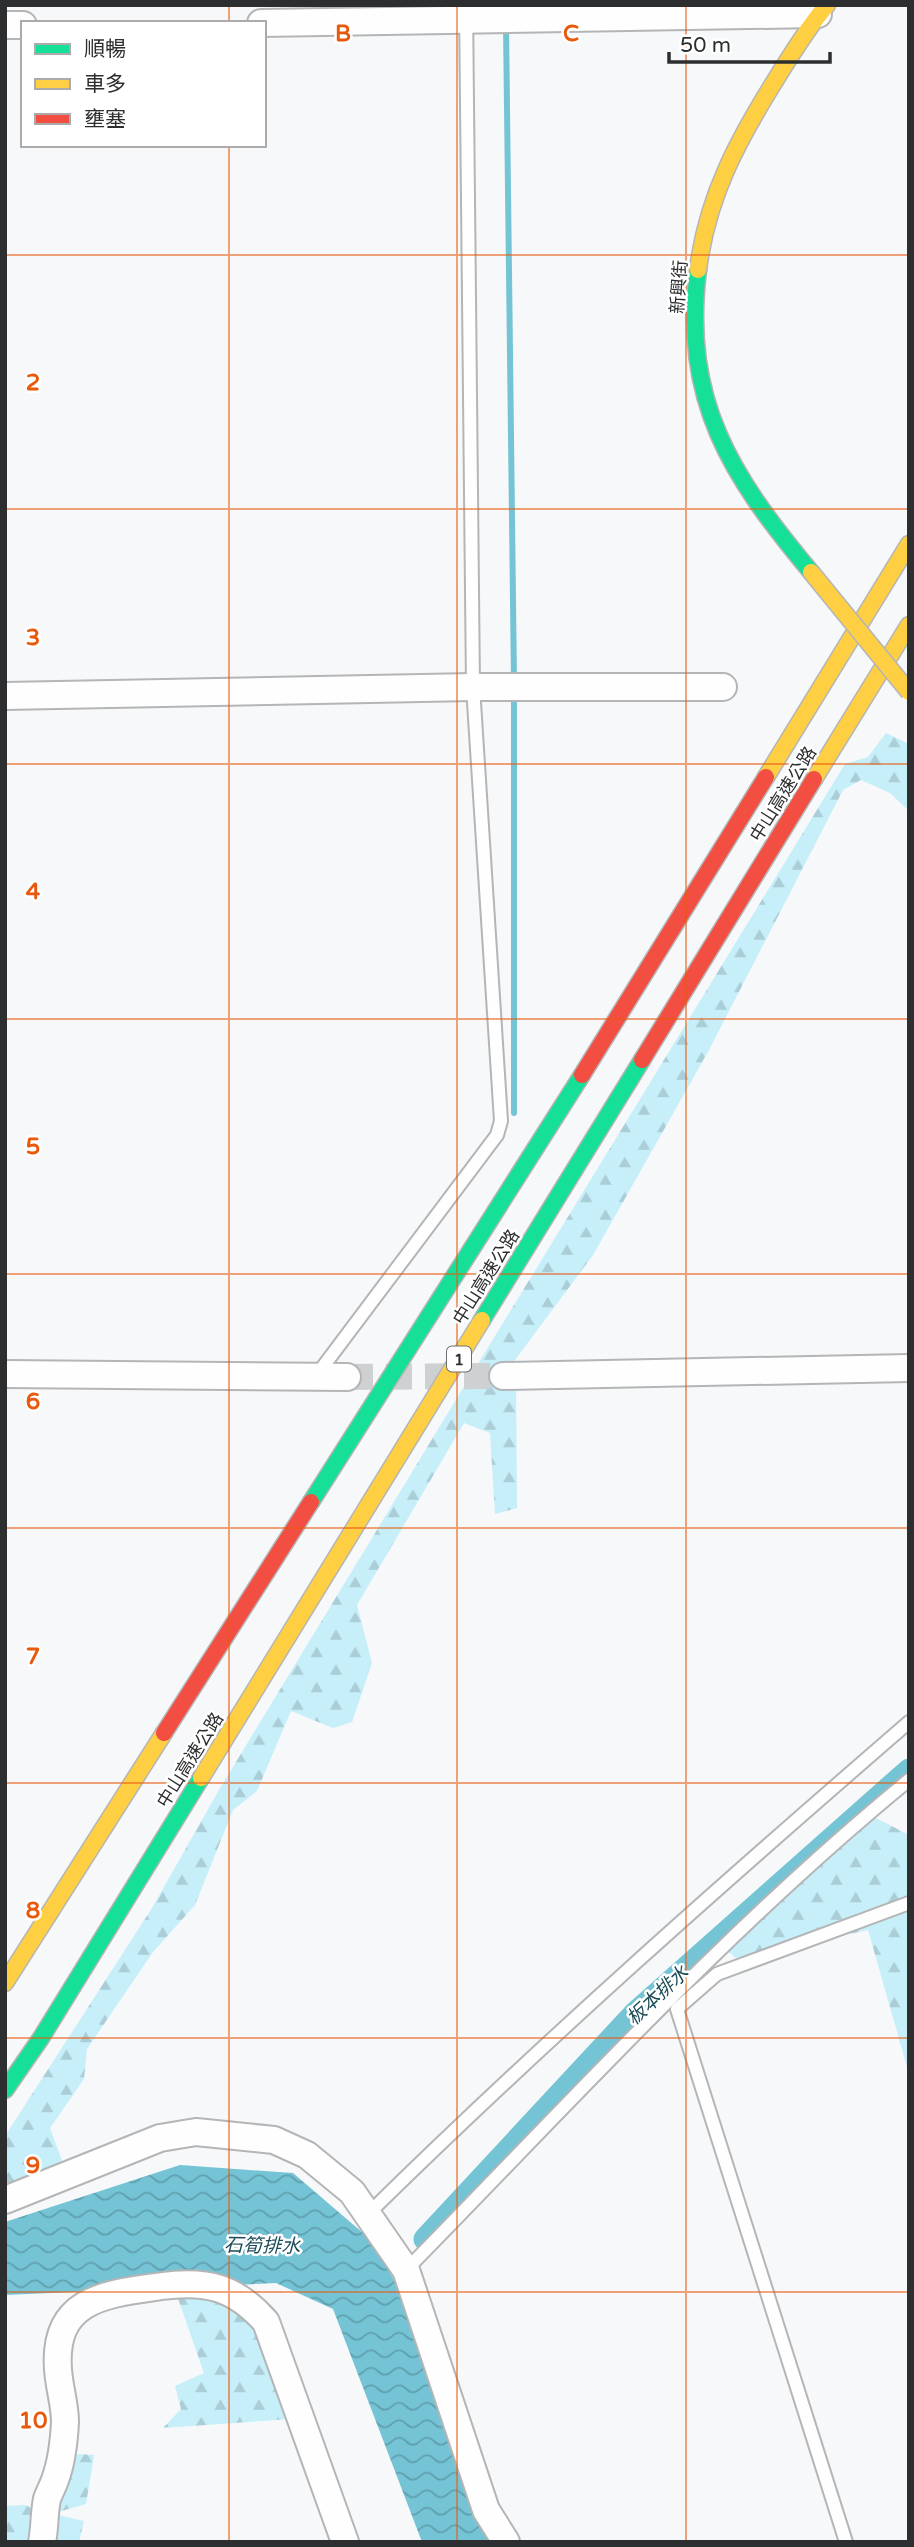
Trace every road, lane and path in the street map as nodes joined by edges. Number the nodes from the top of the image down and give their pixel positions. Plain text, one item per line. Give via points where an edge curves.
1 (823, 10) edge
2 (466, 13) edge
3 (266, 23) edge
4 (909, 544) edge
5 (909, 625) edge
6 (473, 687) junction
7 (723, 687) dead end
8 (909, 692) edge
9 (5, 696) edge
10 (909, 1368) edge
11 (5, 1374) edge
12 (503, 1376) tunnel mouth
13 (316, 1377) junction
14 (347, 1377) tunnel mouth
15 (909, 1722) edge
16 (909, 1780) edge
17 (909, 1903) edge
18 (713, 1958) junction
19 (717, 1974) junction
20 (5, 1983) edge
21 (5, 2090) edge
22 (5, 2200) edge
23 (368, 2214) junction
24 (406, 2270) junction
25 (42, 2542) edge
26 (345, 2542) edge
27 (506, 2542) edge
28 (846, 2542) edge

1 - 2 street
1 - 8 main road, 新興街, bridge via 746,127 723,173 702,243 696,304 699,365 713,424 747,494
2 - 3 street
2 - 6 lane
4 - 20 main road, 中山高速公路 via 543,1138
5 - 21 main road, 中山高速公路 / 1
6 - 7 street
6 - 9 street
6 - 13 lane via 501,1121 498,1135
10 - 12 street
11 - 13 street
13 - 14 street
15 - 23 lane via 654,1942
16 - 18 lane via 743,1925
17 - 19 lane
18 - 19 lane
18 - 24 lane
19 - 28 lane via 677,2009
22 - 23 street via 160,2138 196,2132 257,2136 290,2147 338,2178
23 - 24 street
24 - 27 street via 486,2510
25 - 26 street via 47,2499 64,2439 58,2368 63,2325 77,2309 100,2297 191,2282 229,2292 266,2322

